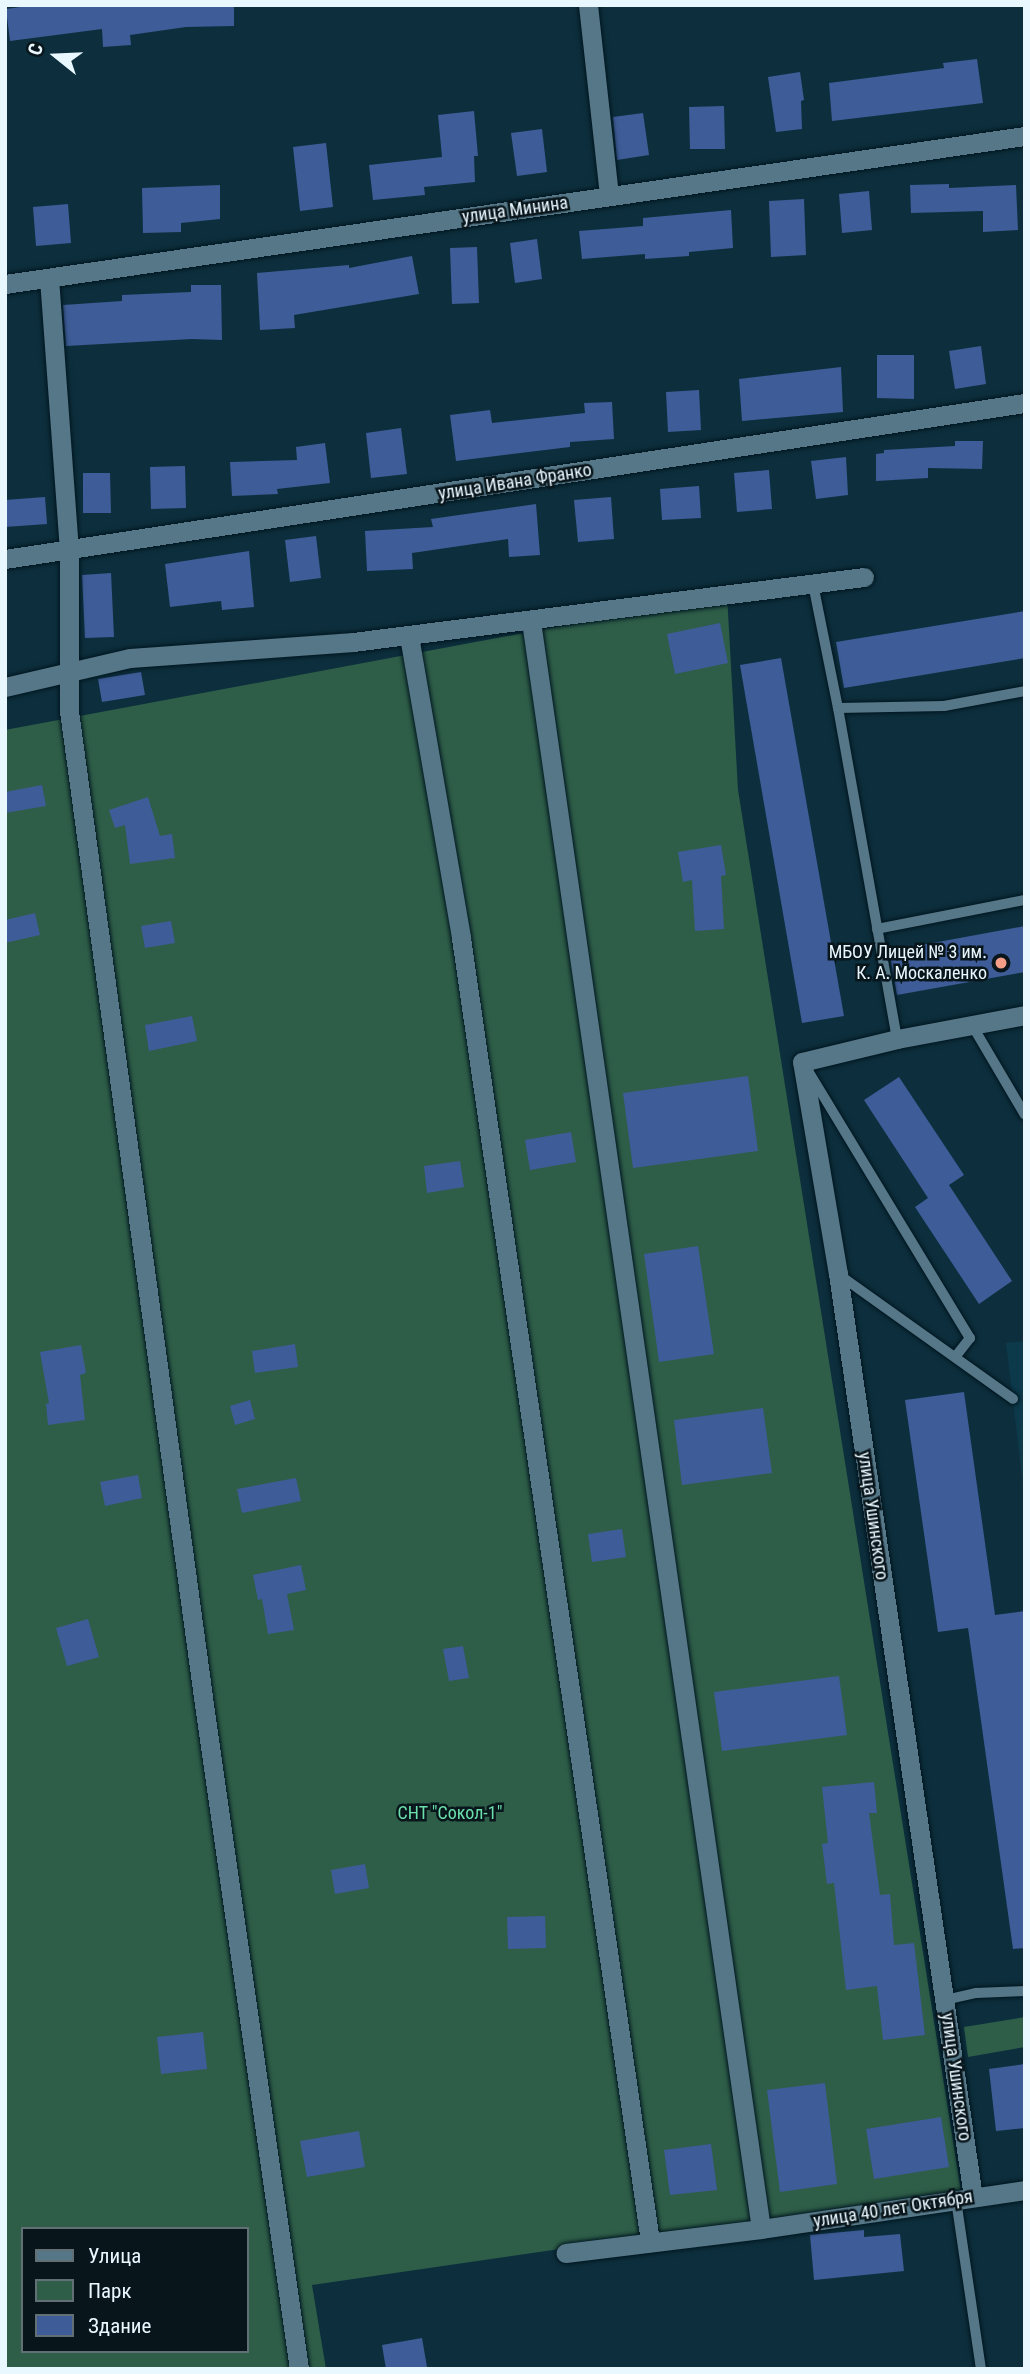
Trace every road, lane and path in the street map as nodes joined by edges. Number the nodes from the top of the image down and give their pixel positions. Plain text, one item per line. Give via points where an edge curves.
1 (588, 5) edge
2 (1025, 136) edge
3 (609, 196) junction
4 (49, 278) junction
5 (5, 284) edge
6 (1025, 403) edge
7 (69, 550) junction
8 (5, 559) edge
9 (864, 577) dead end
10 (813, 584) junction
11 (531, 621) junction
12 (409, 636) junction
13 (68, 674) junction
14 (5, 687) edge
15 (1025, 691) edge
16 (838, 708) junction
17 (1025, 900) edge
18 (877, 929) junction
19 (1025, 1015) edge
20 (972, 1025) junction
21 (897, 1039) junction
22 (802, 1062) junction
23 (1025, 1115) edge
24 (838, 1274) junction
25 (955, 1357) junction
26 (1013, 1399) dead end
27 (1025, 1991) edge
28 (945, 2000) junction
29 (1025, 2190) edge
30 (965, 2198) junction
31 (761, 2228) junction
32 (650, 2242) junction
33 (565, 2253) dead end
34 (299, 2369) edge
35 (981, 2369) edge

1 - 3 street
2 - 3 street, улица Минина
3 - 4 street, улица Минина
4 - 5 street, улица Минина
4 - 7 street
6 - 7 street, улица Ивана Франко
7 - 8 street, улица Ивана Франко
7 - 13 street
9 - 10 street
10 - 11 street
10 - 16 lane
11 - 12 street
11 - 31 street
12 - 13 street via 130,658
12 - 32 street via 463,952
13 - 14 street
13 - 34 street via 69,711 199,1669
15 - 16 lane via 944,706
16 - 18 lane
17 - 18 lane
18 - 21 lane
19 - 20 street
20 - 21 street
20 - 23 lane
21 - 22 street
22 - 24 street, улица Ушинского
22 - 25 lane via 970,1338
24 - 25 lane
24 - 28 street, улица Ушинского
25 - 26 lane
27 - 28 lane
28 - 30 street, улица Ушинского
29 - 30 street, улица 40 лет Октября
30 - 31 street, улица 40 лет Октября
30 - 35 lane
31 - 32 street, улица 40 лет Октября
32 - 33 street, улица 40 лет Октября

